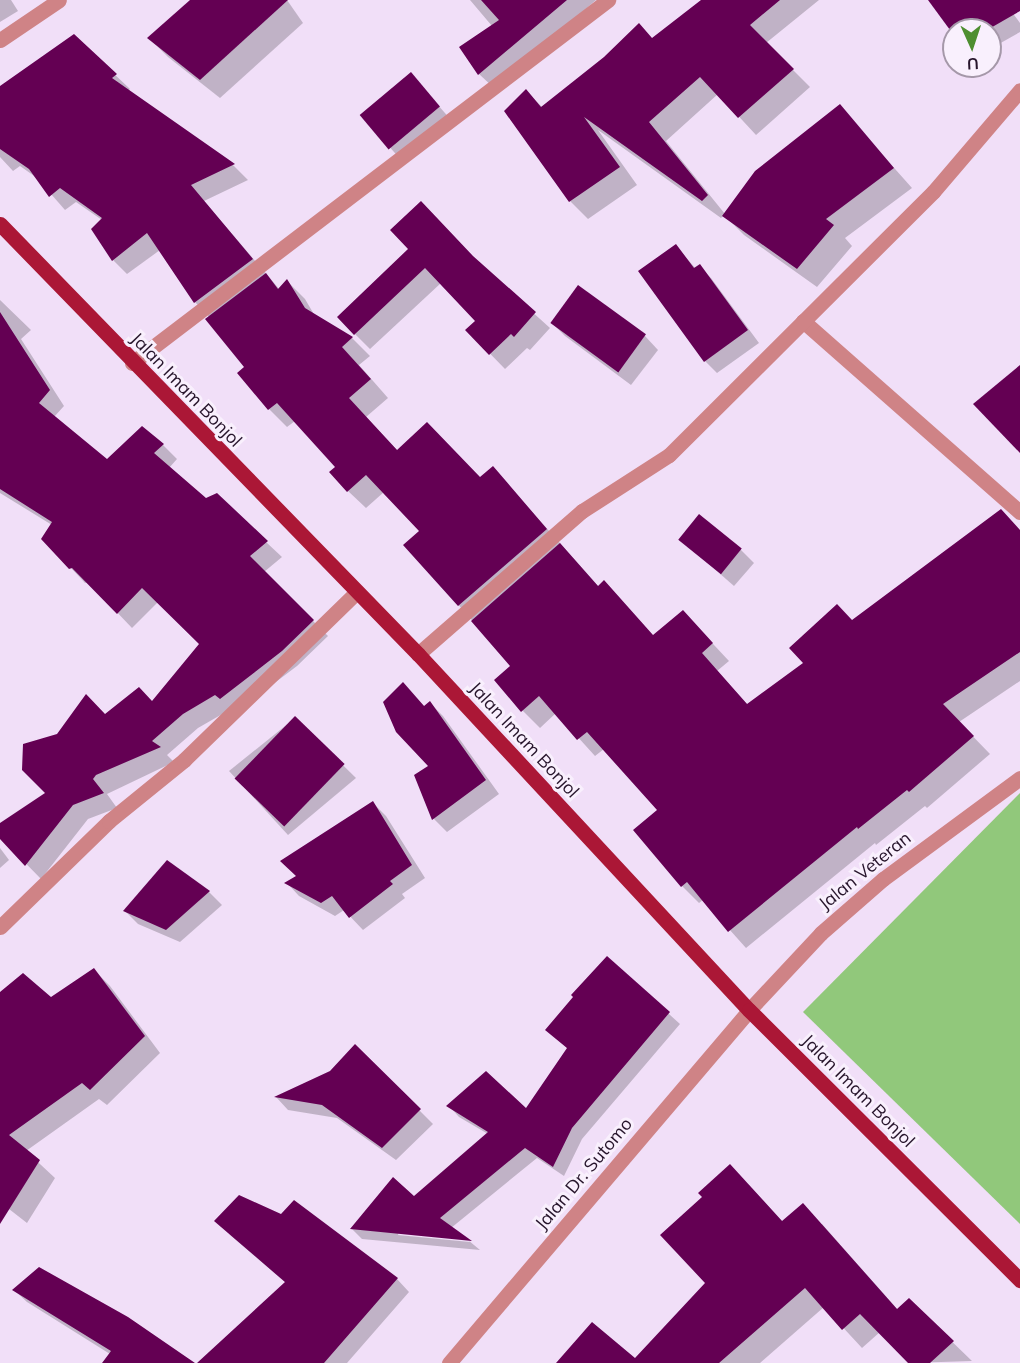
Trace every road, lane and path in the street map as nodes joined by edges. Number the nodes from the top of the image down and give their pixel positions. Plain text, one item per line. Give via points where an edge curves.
1 (59, 0) edge
2 (608, 0) edge
3 (0, 40) edge
4 (1020, 90) edge
5 (0, 225) edge
6 (803, 321) junction
7 (132, 363) junction
8 (1020, 512) edge
9 (356, 593) junction
10 (418, 654) junction
11 (1020, 778) edge
12 (0, 927) edge
13 (749, 1010) junction
14 (1020, 1280) edge
15 (449, 1363) edge

1 - 3 street
2 - 7 street
4 - 6 street via 933,192
5 - 7 main road, Jalan Imam Bonjol
6 - 8 street
6 - 10 street via 669,455 582,512
7 - 9 main road, Jalan Imam Bonjol
9 - 10 main road, Jalan Imam Bonjol
9 - 12 street via 184,760 109,821
10 - 13 main road, Jalan Imam Bonjol
11 - 13 street, Jalan Veteran via 874,886 821,933
13 - 14 main road, Jalan Imam Bonjol
13 - 15 street, Jalan Dr. Sutomo

